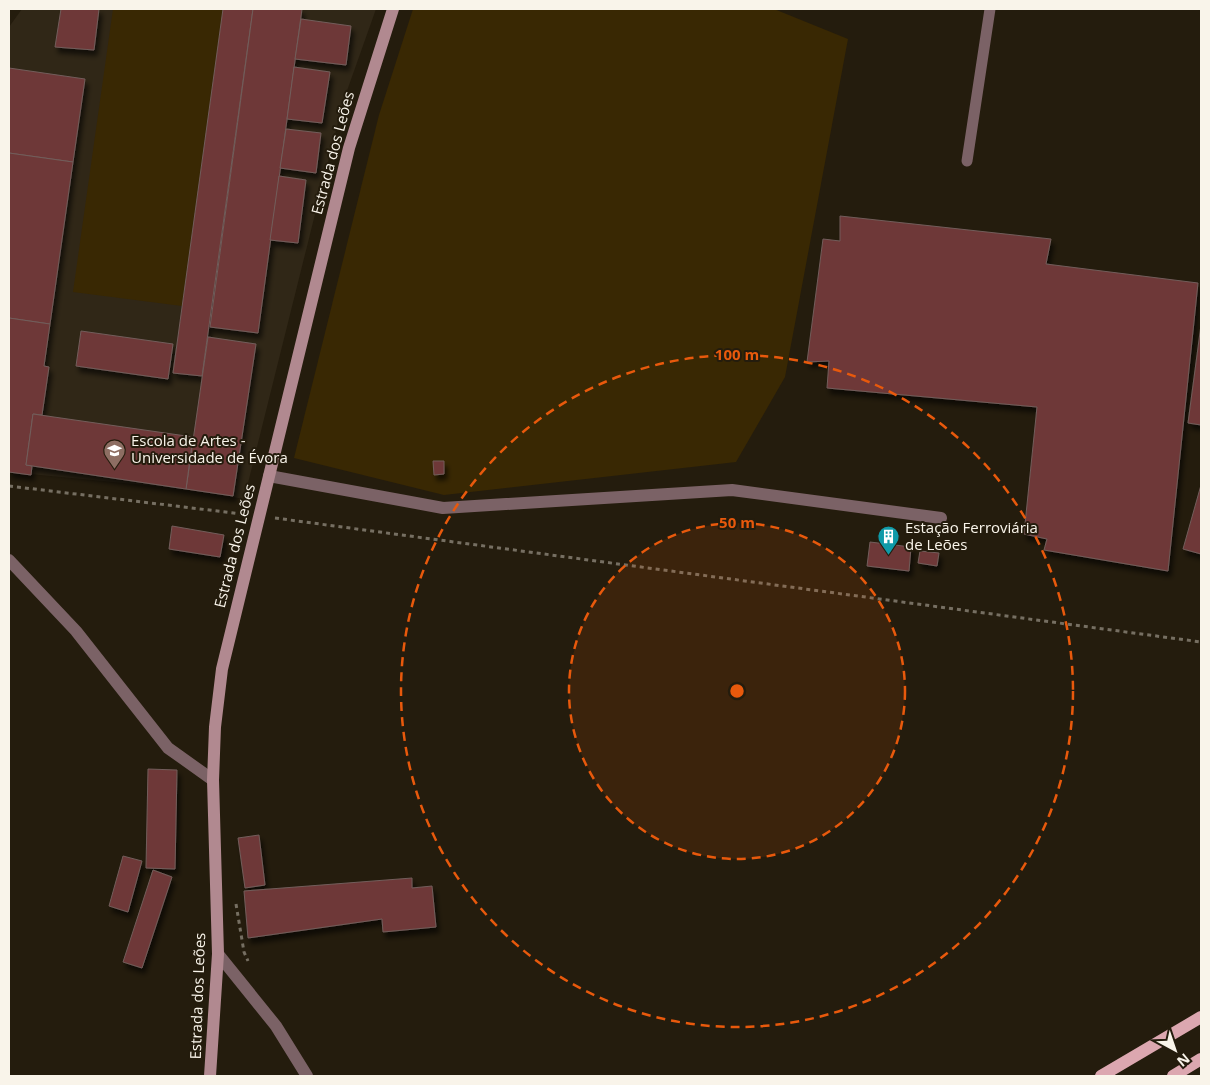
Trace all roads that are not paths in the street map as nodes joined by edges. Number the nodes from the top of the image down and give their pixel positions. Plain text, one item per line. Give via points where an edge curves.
1 (393, 9) edge
2 (990, 9) edge
3 (967, 161) dead end
4 (269, 476) junction
5 (941, 518) dead end
6 (9, 560) edge
7 (213, 780) junction
8 (218, 954) junction
9 (1201, 1017) edge
10 (1201, 1059) edge
11 (210, 1076) edge
12 (306, 1076) edge
13 (1101, 1076) edge
14 (1173, 1076) edge

1 - 4 main road, Estrada dos Leões via 349,148
2 - 3 lane
4 - 5 street via 443,508 732,490
4 - 7 main road, Estrada dos Leões via 222,669
6 - 7 street via 76,630 168,748
7 - 8 main road, Estrada dos Leões
8 - 11 main road, Estrada dos Leões
8 - 12 street via 276,1026
9 - 13 main road
10 - 14 main road

